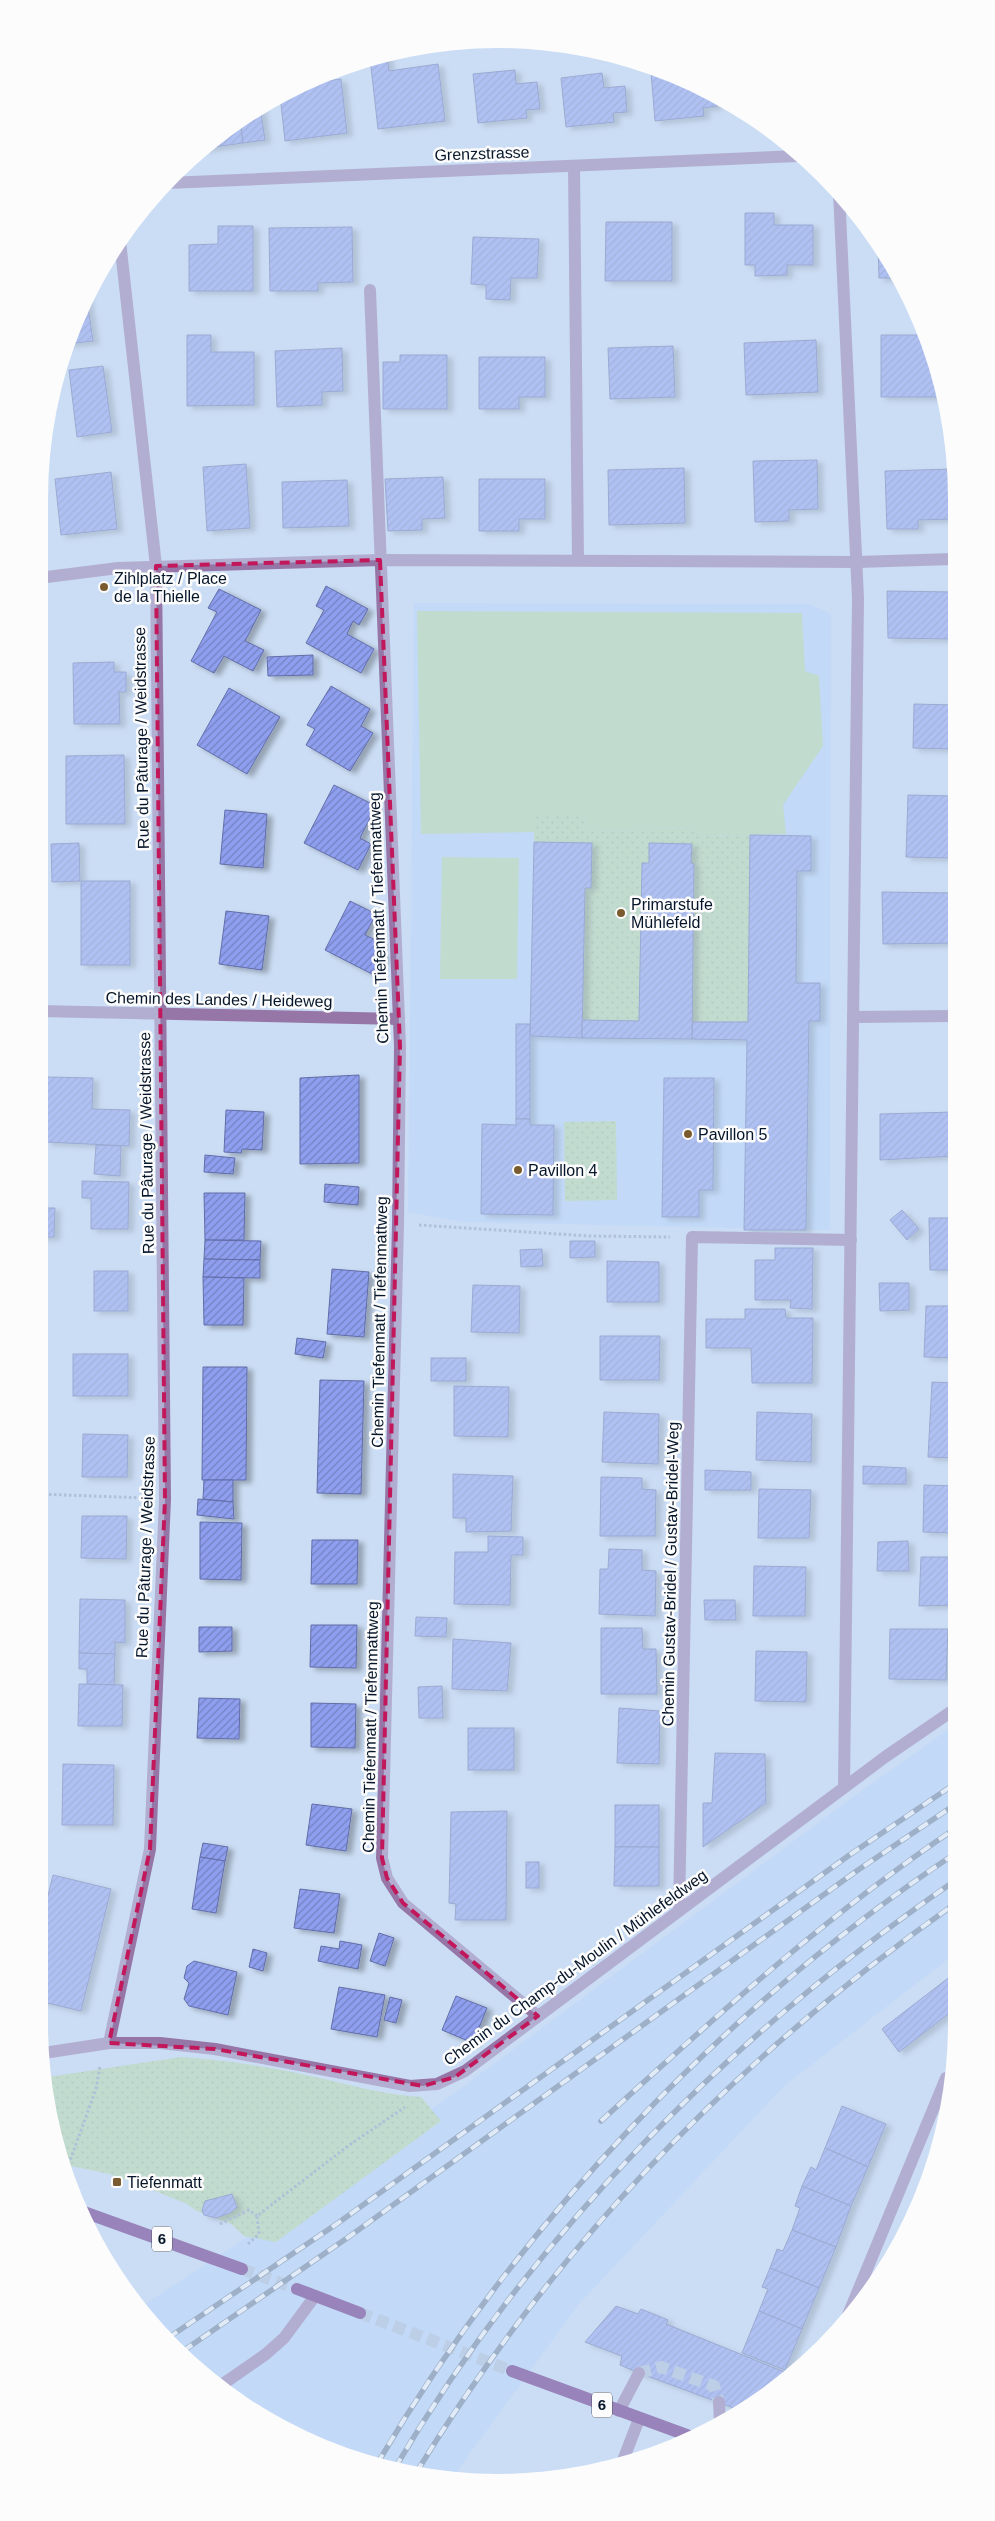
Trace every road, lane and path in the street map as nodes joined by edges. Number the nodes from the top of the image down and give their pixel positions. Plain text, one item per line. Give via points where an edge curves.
1 (791, 156) edge
2 (574, 166) junction
3 (176, 183) edge
4 (840, 205) edge
5 (121, 250) edge
6 (370, 290) dead end
7 (948, 559) edge
8 (380, 560) junction
9 (578, 560) junction
10 (857, 562) junction
11 (156, 566) junction
12 (48, 577) edge
13 (48, 1011) edge
14 (161, 1014) junction
15 (948, 1016) edge
16 (853, 1017) junction
17 (399, 1018) junction
18 (398, 1224) junction
19 (692, 1237) junction
20 (851, 1240) junction
21 (48, 1494) edge
22 (165, 1499) junction
23 (948, 1715) edge
24 (844, 1787) junction
25 (680, 1910) junction
26 (538, 2016) junction
27 (109, 2043) junction
28 (48, 2052) edge
29 (100, 2066) dead end
30 (944, 2083) edge
31 (424, 2086) junction
32 (69, 2162) edge
33 (90, 2213) edge
34 (257, 2216) junction
35 (220, 2224) dead end
36 (248, 2244) dead end
37 (242, 2269) tunnel mouth
38 (297, 2289) tunnel mouth
39 (315, 2296) junction
40 (856, 2296) edge
41 (360, 2313) tunnel mouth
42 (512, 2371) tunnel mouth
43 (639, 2373) dead end
44 (226, 2382) edge
45 (718, 2402) tunnel mouth
46 (618, 2411) junction
47 (719, 2415) edge
48 (639, 2419) junction
49 (682, 2434) edge
50 (625, 2455) edge

1 - 2 street, Grenzstrasse
2 - 3 street, Grenzstrasse
2 - 9 street
4 - 10 street
5 - 11 street, Rue du Pâturage / Weidstrasse
6 - 8 street, Chemin Tiefenmatt / Tiefenmattweg
7 - 10 street
8 - 9 street
8 - 11 street
8 - 17 street, Chemin Tiefenmatt / Tiefenmattweg
9 - 10 street
10 - 16 street
11 - 12 street
11 - 14 street, Rue du Pâturage / Weidstrasse
13 - 14 street, Chemin des Landes / Heideweg
14 - 17 street, Chemin des Landes / Heideweg
14 - 22 street, Rue du Pâturage / Weidstrasse
15 - 16 street
16 - 20 street
17 - 18 street, Chemin Tiefenmatt / Tiefenmattweg
18 - 19 path via 589,1236
18 - 26 street, Chemin Tiefenmatt / Tiefenmattweg via 383,1863 391,1886 412,1912
19 - 20 street
19 - 25 street, Chemin Gustav-Bridel / Gustav-Bridel-Weg
20 - 24 street
21 - 22 path
22 - 27 street, Rue du Pâturage / Weidstrasse via 150,1849
23 - 24 street, Chemin du Champ-du-Moulin / Mühlefeldweg
24 - 25 street, Chemin du Champ-du-Moulin / Mühlefeldweg
25 - 26 street, Chemin du Champ-du-Moulin / Mühlefeldweg
26 - 31 street, Chemin du Champ-du-Moulin / Mühlefeldweg via 455,2077
27 - 28 street, Chemin du Champ-du-Moulin / Mühlefeldweg
27 - 31 street, Chemin du Champ-du-Moulin / Mühlefeldweg via 160,2043 215,2049
29 - 32 path via 96,2089
30 - 40 street
31 - 34 path via 403,2109 348,2146
33 - 37 main road, 6
34 - 35 path via 249,2210
34 - 36 path via 259,2234
38 - 39 main road
39 - 41 main road
39 - 44 street via 284,2338
42 - 46 main road, 6
43 - 46 street
45 - 47 street
46 - 48 main road, 6
48 - 49 main road, 6
48 - 50 street

